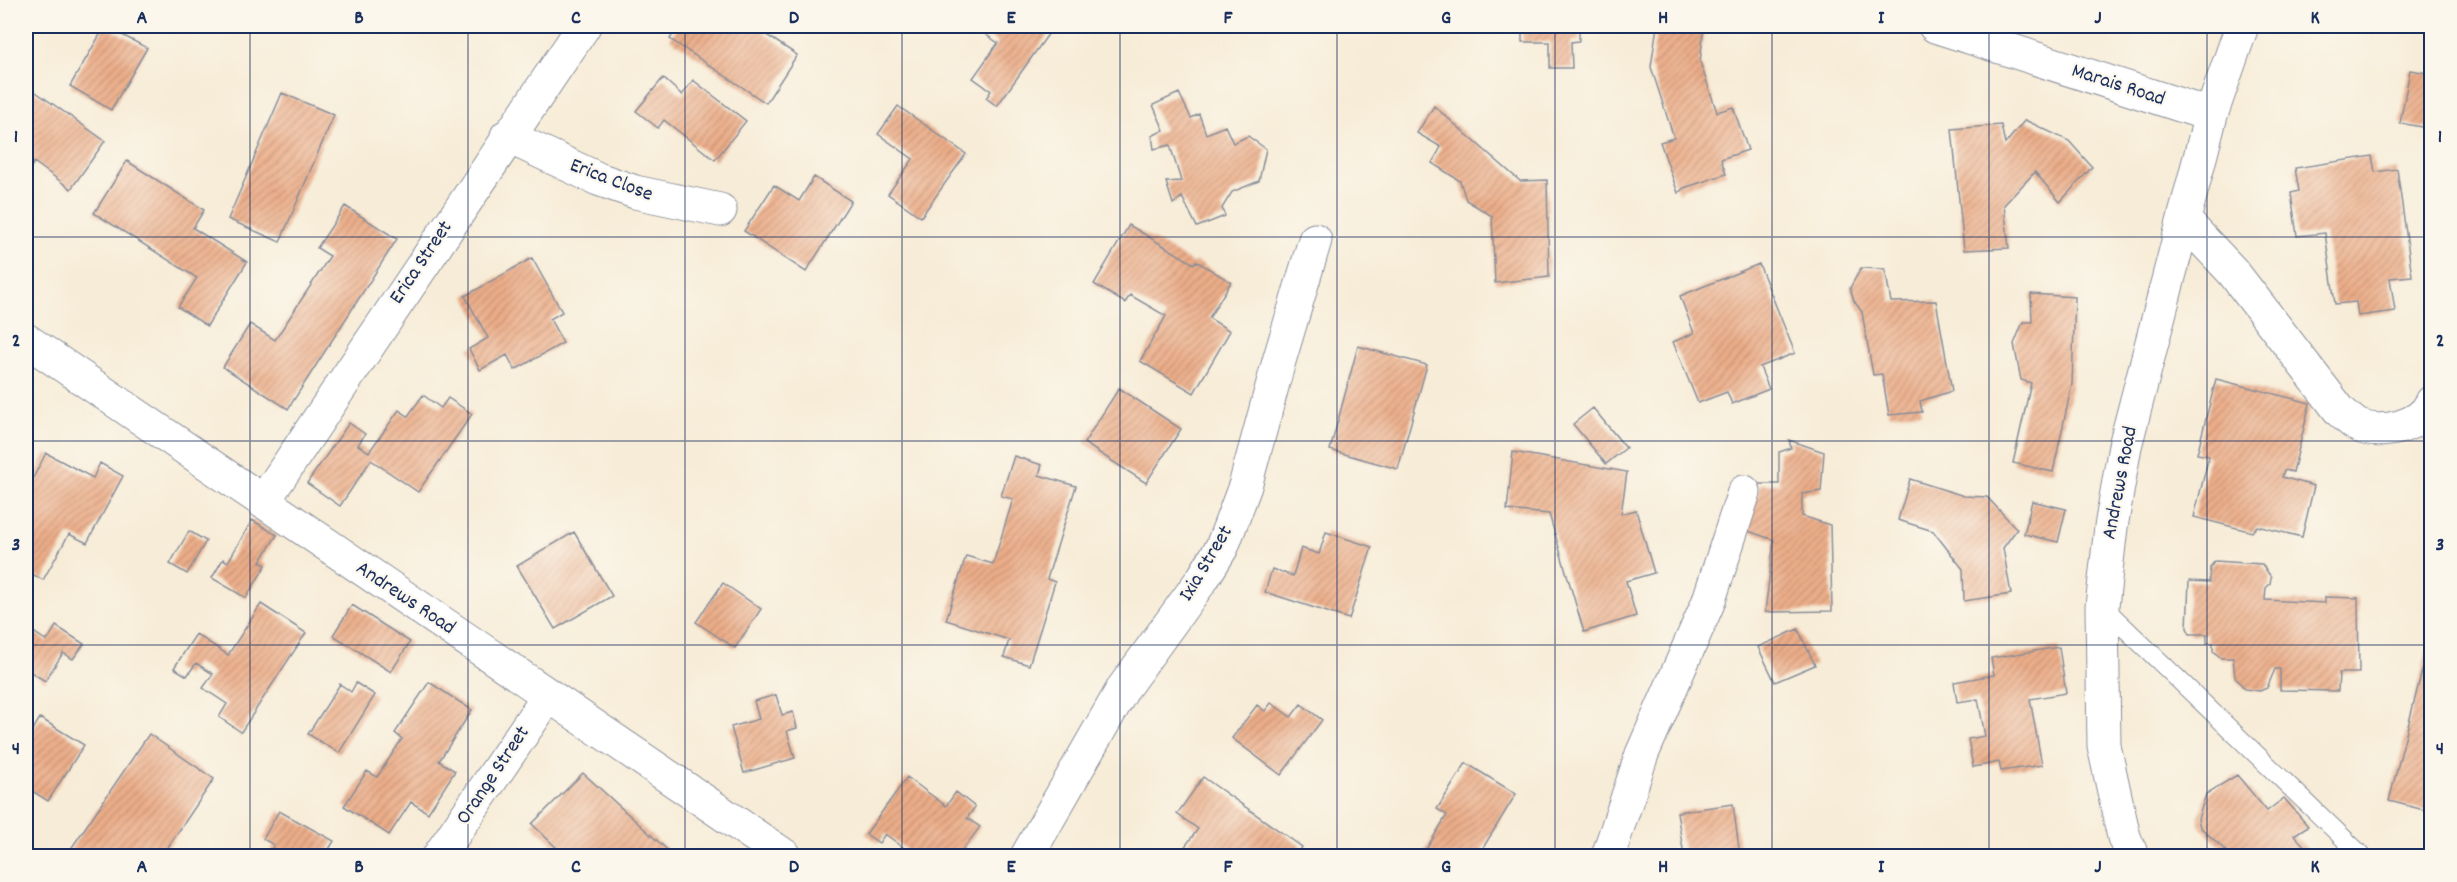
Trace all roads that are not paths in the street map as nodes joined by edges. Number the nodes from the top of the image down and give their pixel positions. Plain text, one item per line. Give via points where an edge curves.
1 (584, 26) edge
2 (1935, 26) edge
3 (2242, 26) edge
4 (2211, 116) junction
5 (507, 136) junction
6 (720, 210) dead end
7 (2184, 220) junction
8 (1315, 240) dead end
9 (26, 340) edge
10 (2432, 402) edge
11 (1744, 492) dead end
12 (263, 502) junction
13 (2102, 606) junction
14 (548, 696) junction
15 (439, 856) edge
16 (785, 856) edge
17 (1027, 856) edge
18 (1608, 856) edge
19 (2132, 856) edge
20 (2362, 856) edge

1 - 5 street, Erica Street
2 - 4 street, Marais Road
3 - 4 street
4 - 7 street, Andrews Road
5 - 6 street, Erica Close via 626,189
5 - 12 street, Erica Street
7 - 10 street via 2233,272 2340,411 2358,426 2375,430 2396,428 2416,418
7 - 13 street, Andrews Road via 2126,446
8 - 17 street, Ixia Street via 1245,486 1222,547 1124,687
9 - 12 street, Andrews Road
11 - 18 street via 1708,603 1642,754
12 - 14 street, Andrews Road
13 - 19 street, Andrews Road via 2104,746 2124,837
13 - 20 lane
14 - 15 street, Orange Street
14 - 16 street, Andrews Road

